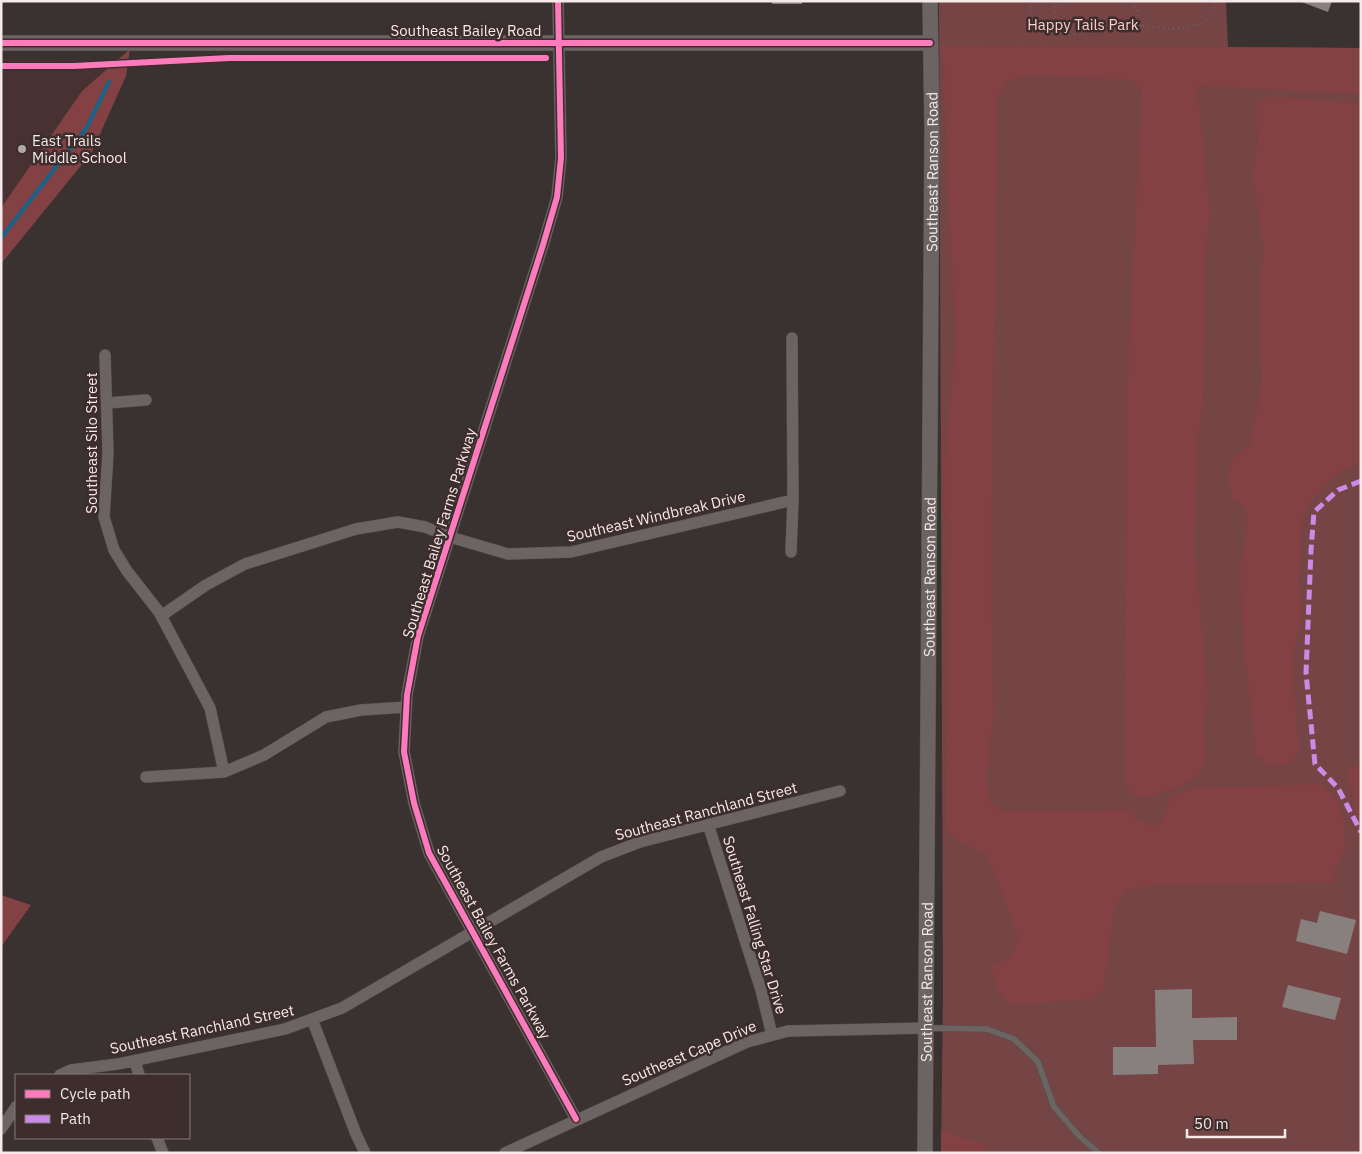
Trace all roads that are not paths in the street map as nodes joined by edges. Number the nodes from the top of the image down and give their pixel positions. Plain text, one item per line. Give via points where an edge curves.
1 (558, 1) edge
2 (930, 1) edge
3 (1, 43) edge
4 (559, 43) junction
5 (930, 43) junction
6 (792, 338) dead end
7 (106, 355) dead end
8 (146, 400) dead end
9 (107, 403) junction
10 (793, 500) junction
11 (450, 537) junction
12 (791, 552) dead end
13 (161, 616) junction
14 (406, 707) junction
15 (224, 772) junction
16 (146, 777) dead end
17 (840, 791) dead end
18 (708, 824) junction
19 (473, 931) junction
20 (312, 1019) junction
21 (927, 1028) junction
22 (772, 1035) junction
23 (135, 1061) junction
24 (62, 1074) edge
25 (139, 1074) edge
26 (15, 1108) edge
27 (576, 1119) junction
28 (1, 1129) edge
29 (157, 1139) edge
30 (163, 1153) edge
31 (365, 1153) edge
32 (505, 1153) edge
33 (925, 1153) edge
34 (1099, 1153) edge

1 - 4 street, Southeast Bailey Farms Parkway
2 - 5 street, Southeast Ranson Road
3 - 4 street, Southeast Bailey Road
4 - 5 street, Southeast Bailey Road
4 - 11 street, Southeast Bailey Farms Parkway via 561,158 556,197
5 - 21 street, Southeast Ranson Road
6 - 10 street
7 - 9 street, Southeast Silo Street
8 - 9 street
9 - 13 street, Southeast Silo Street via 104,517 114,550
10 - 11 street, Southeast Windbreak Drive via 571,552 508,554
10 - 12 street
11 - 13 street, Southeast Windbreak Drive via 425,526 398,522 356,529 245,564 206,585
11 - 14 street, Southeast Bailey Farms Parkway via 418,636
13 - 15 street, Southeast Silo Street via 210,708
14 - 15 street via 361,710 326,718 264,755
14 - 19 street, Southeast Bailey Farms Parkway via 404,752 414,803 429,853
15 - 16 street
17 - 18 street, Southeast Ranchland Street
18 - 19 street, Southeast Ranchland Street via 640,842 601,857
18 - 22 street, Southeast Falling Star Drive via 761,990
19 - 20 street, Southeast Ranchland Street via 342,1008
19 - 27 street, Southeast Bailey Farms Parkway
20 - 23 street, Southeast Ranchland Street via 285,1029
20 - 31 street
21 - 22 street, Southeast Cape Drive via 788,1030
21 - 33 street, Southeast Ranson Road
21 - 34 lane via 987,1029 1014,1039 1038,1062 1054,1107
22 - 27 street, Southeast Cape Drive via 746,1042
23 - 24 street, Southeast Ranchland Street
23 - 25 street
26 - 28 street
27 - 32 street, Southeast Cape Drive
29 - 30 street

